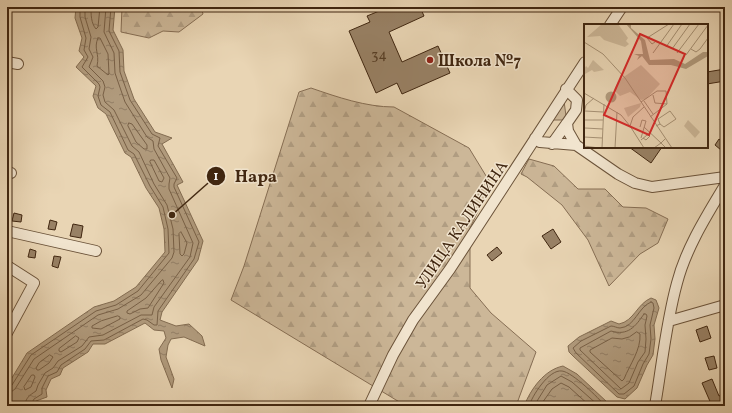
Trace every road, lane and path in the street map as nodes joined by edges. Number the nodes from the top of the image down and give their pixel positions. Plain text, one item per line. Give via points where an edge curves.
1 (622, 7) edge
2 (611, 24) edge
3 (7, 62) edge
4 (584, 63) edge
5 (18, 64) dead end
6 (566, 89) junction
7 (567, 123) junction
8 (535, 138) junction
9 (552, 144) junction
10 (576, 145) junction
11 (725, 177) edge
12 (725, 184) edge
13 (7, 231) edge
14 (96, 251) dead end
15 (9, 267) dead end
16 (725, 305) edge
17 (669, 321) junction
18 (7, 333) edge
19 (369, 406) edge
20 (656, 406) edge

1 - 2 street
3 - 5 street
4 - 6 street, УЛИЦА КАЛИНИНА
6 - 7 street via 577,100 576,110
6 - 8 street, УЛИЦА КАЛИНИНА
7 - 9 street
7 - 10 street via 568,132
8 - 9 street via 540,142
8 - 19 street, УЛИЦА КАЛИНИНА via 450,269 413,320
9 - 10 street
10 - 11 street via 618,174 635,183 652,187
12 - 17 street via 694,237 677,282
13 - 14 street
15 - 18 street via 34,283
16 - 17 street
17 - 20 street

